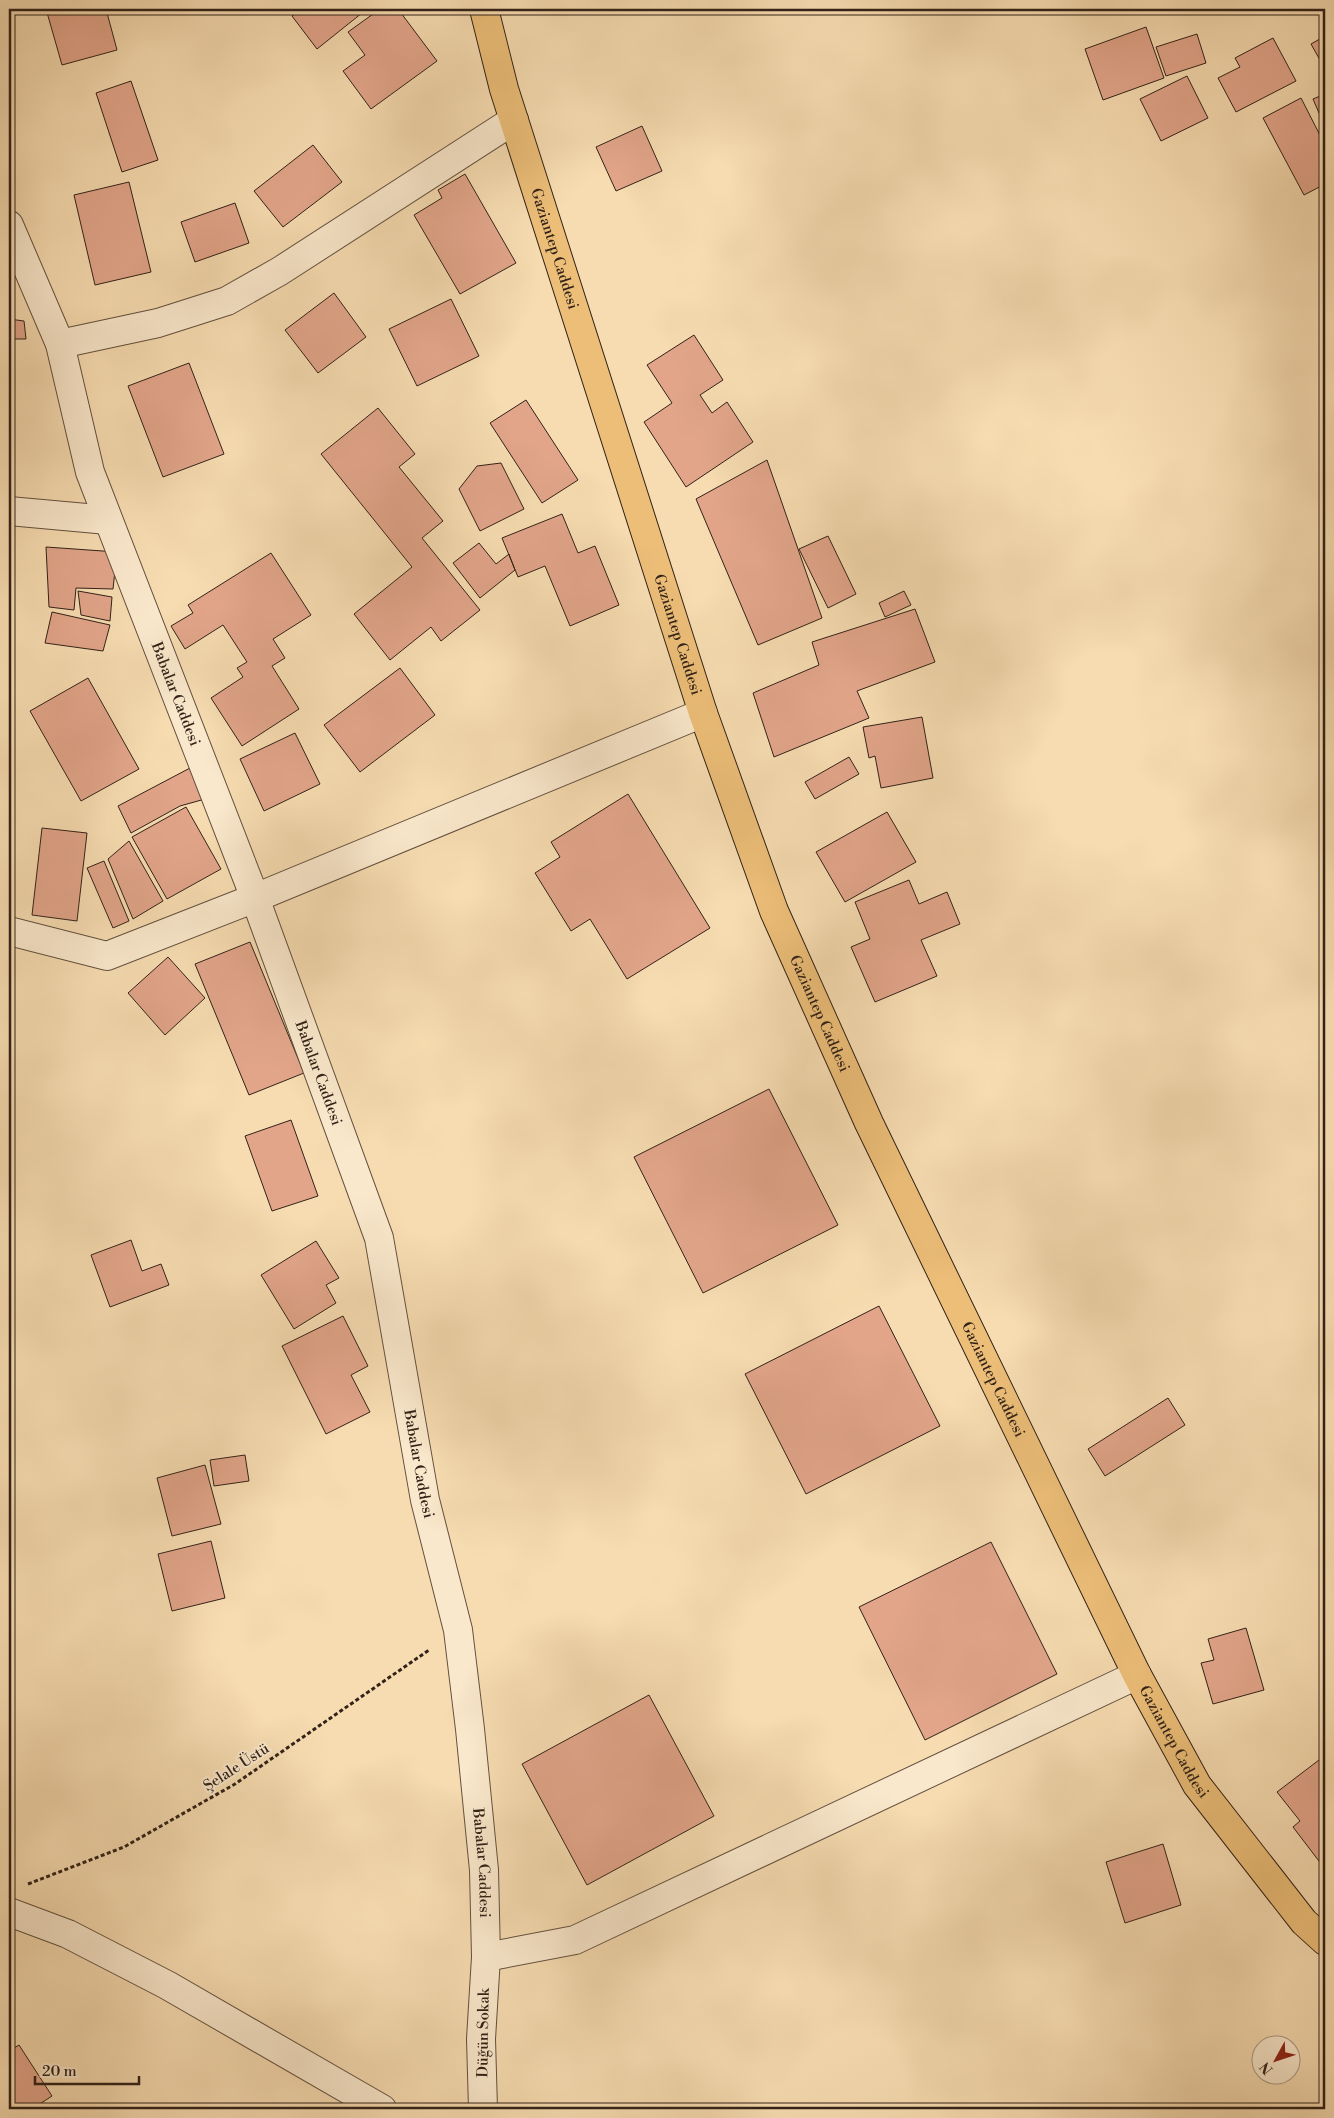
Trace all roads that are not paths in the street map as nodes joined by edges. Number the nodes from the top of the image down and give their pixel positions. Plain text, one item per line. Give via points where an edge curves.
1 (484, 9) edge
2 (514, 120) junction
3 (9, 225) edge
4 (60, 344) junction
5 (9, 511) edge
6 (108, 520) junction
7 (703, 713) junction
8 (255, 898) junction
9 (9, 931) edge
10 (1137, 1675) junction
11 (9, 1912) edge
12 (1325, 1941) edge
13 (486, 1957) junction
14 (382, 2109) edge
15 (483, 2109) edge

1 - 2 main road, Gaziantep Caddesi
2 - 4 street via 280,271 227,301 158,324
2 - 7 main road, Gaziantep Caddesi
3 - 4 street, Babalar Caddesi
4 - 6 street, Babalar Caddesi via 90,472
5 - 6 street
6 - 8 street, Babalar Caddesi
7 - 8 street
7 - 10 main road, Gaziantep Caddesi via 774,911 869,1123
8 - 9 street via 107,956
8 - 13 street, Babalar Caddesi via 379,1238 425,1500 458,1630 484,1870
10 - 12 main road, Gaziantep Caddesi via 1197,1785 1304,1922
10 - 13 street via 574,1940
11 - 14 street via 68,1934 167,1985
13 - 15 street, Düğün Sokak via 481,2039

